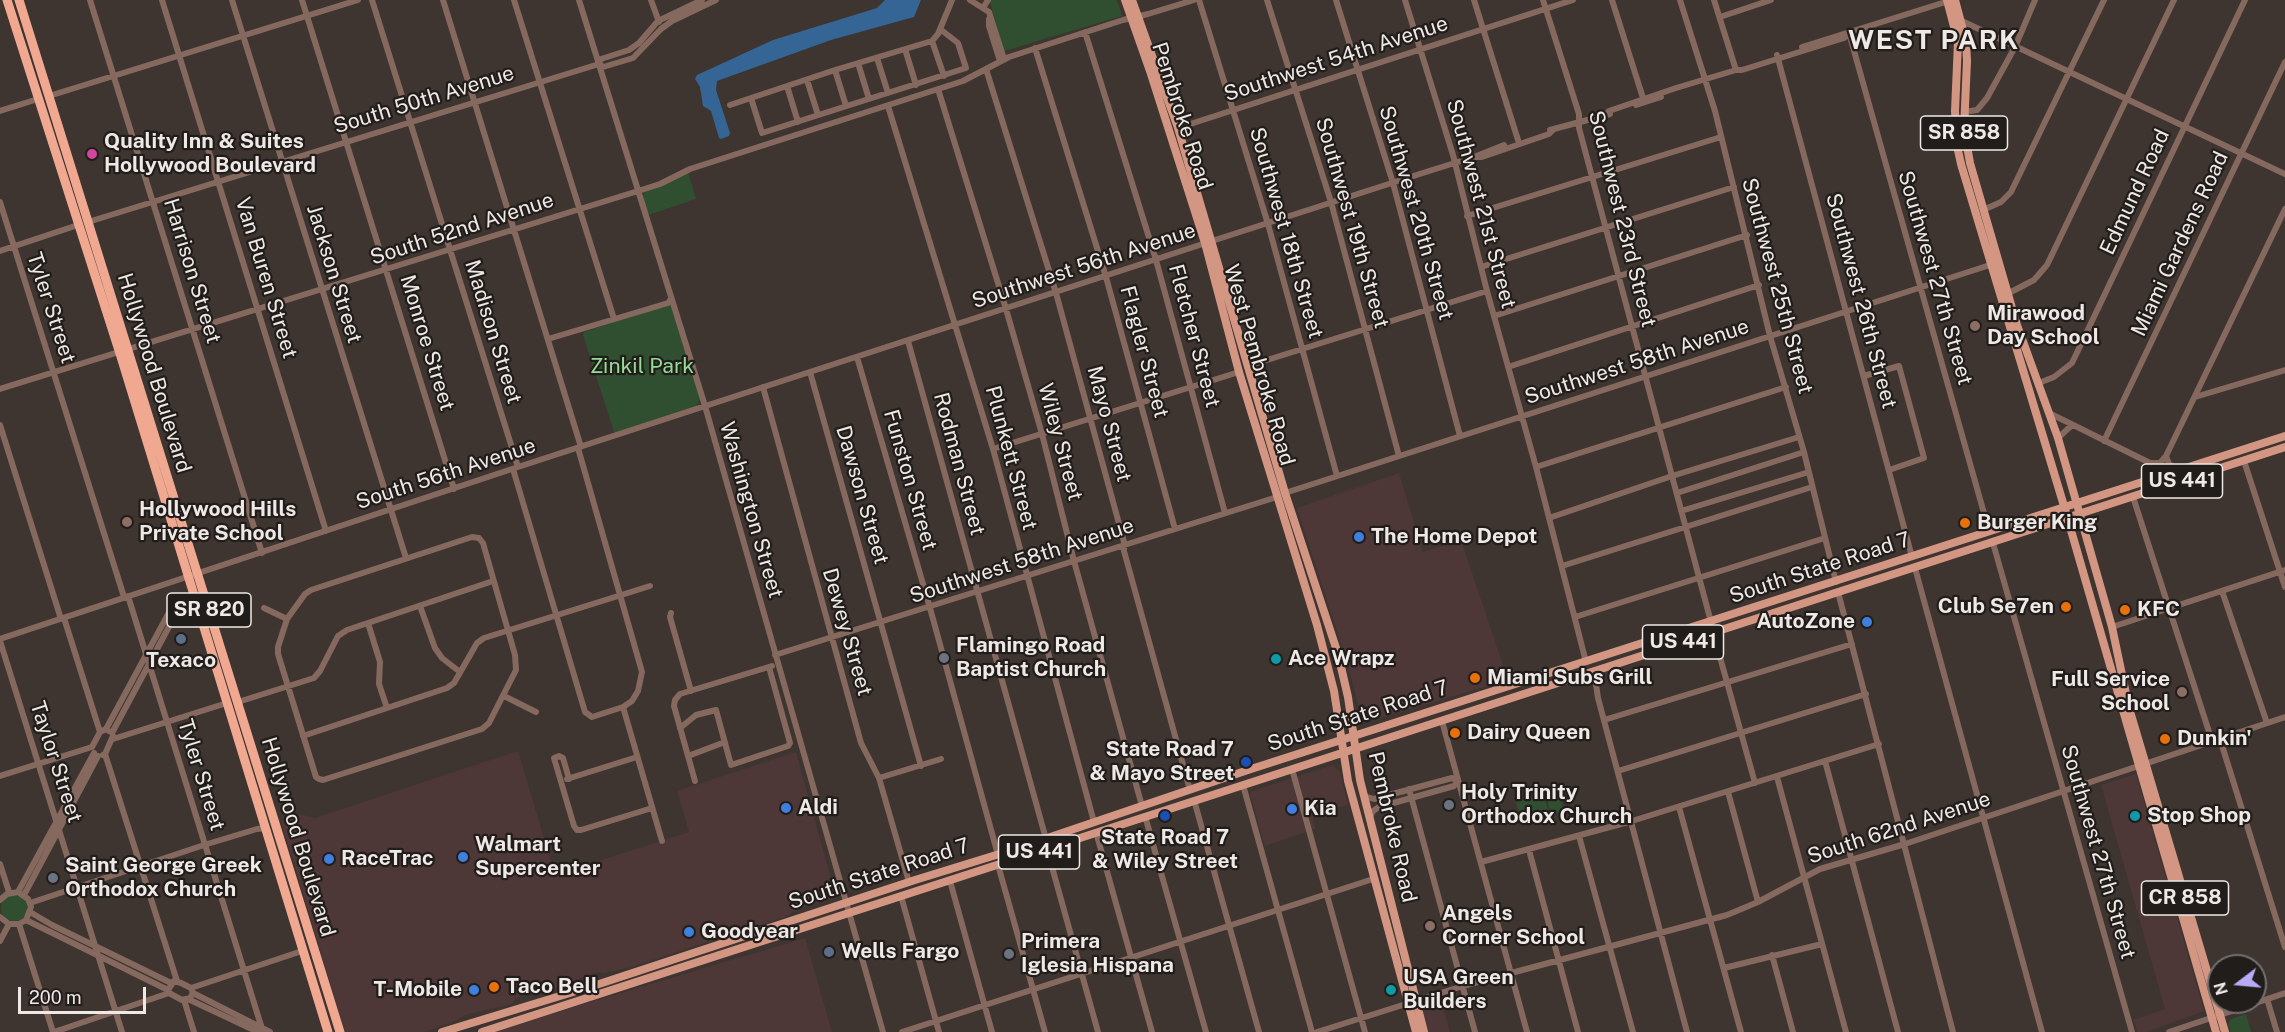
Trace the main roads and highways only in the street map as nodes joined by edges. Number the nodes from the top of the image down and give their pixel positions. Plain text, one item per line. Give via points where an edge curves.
1 (8, 0) edge
2 (19, 0) edge
3 (1125, 0) edge
4 (1132, 0) edge
5 (1950, 0) edge
6 (1133, 17) junction
7 (27, 64) junction
8 (49, 96) junction
9 (1158, 96) junction
10 (1957, 97) junction
11 (38, 99) junction
12 (1964, 112) junction
13 (1178, 128) junction
14 (61, 135) junction
15 (1957, 138) junction
16 (1173, 144) junction
17 (1191, 171) junction
18 (1977, 190) junction
19 (83, 224) junction
20 (1209, 242) junction
21 (1995, 264) junction
22 (2008, 323) junction
23 (1229, 330) junction
24 (123, 350) junction
25 (1248, 366) junction
26 (1239, 372) junction
27 (2039, 383) junction
28 (1262, 414) junction
29 (2285, 436) edge
30 (2254, 446) junction
31 (2285, 447) edge
32 (2236, 452) junction
33 (2244, 461) junction
34 (2223, 468) junction
35 (1281, 495) junction
36 (2076, 502) junction
37 (2064, 507) junction
38 (2080, 515) junction
39 (2067, 519) junction
40 (193, 575) junction
41 (1850, 577) junction
42 (1836, 582) junction
43 (1838, 592) junction
44 (1823, 597) junction
45 (1604, 656) junction
46 (1586, 662) junction
47 (215, 665) junction
48 (1594, 671) junction
49 (1575, 677) junction
50 (1526, 681) junction
51 (1509, 699) junction
52 (238, 702) junction
53 (1353, 737) junction
54 (1342, 740) junction
55 (1355, 748) junction
56 (1344, 752) junction
57 (2142, 765) junction
58 (1155, 802) junction
59 (1142, 806) junction
60 (1145, 816) junction
61 (1132, 820) junction
62 (273, 829) junction
63 (1009, 851) junction
64 (998, 855) junction
65 (998, 865) junction
66 (983, 870) junction
67 (1373, 879) junction
68 (2178, 901) junction
69 (289, 906) junction
70 (2194, 927) junction
71 (1400, 935) junction
72 (310, 939) junction
73 (722, 944) junction
74 (302, 951) junction
75 (316, 957) junction
76 (715, 957) junction
77 (705, 960) junction
78 (1412, 1002) junction
79 (2216, 1016) junction
80 (328, 1032) edge
81 (340, 1032) edge
82 (442, 1032) edge
83 (482, 1032) edge
84 (1416, 1032) edge
85 (1424, 1032) edge
86 (2216, 1032) edge
87 (2225, 1032) edge

1 - 7 highway, Hollywood Boulevard / SR 820
2 - 8 highway, Hollywood Boulevard / SR 820
3 - 6 main road, Pembroke Road
4 - 6 main road, Pembroke Road
5 - 10 main road, SR 858 via 1958,42
5 - 12 main road, SR 858 via 1962,21 1967,61
6 - 9 main road, Pembroke Road
6 - 13 main road, Pembroke Road
7 - 8 highway via 34,66 41,90
7 - 11 highway, Hollywood Boulevard / SR 820
8 - 14 highway, Hollywood Boulevard / SR 820
9 - 13 main road
9 - 16 main road, Pembroke Road
10 - 12 main road
10 - 15 main road, SR 858
11 - 14 highway via 46,103 56,132
11 - 19 highway, Hollywood Boulevard / SR 820 via 66,188
12 - 18 main road, SR 858 via 1966,145
13 - 17 main road, Pembroke Road
14 - 19 highway, Hollywood Boulevard / SR 820
15 - 18 main road
15 - 21 main road, SR 858 via 1961,164
16 - 17 main road via 1178,145
16 - 20 main road, Pembroke Road
17 - 20 main road, Pembroke Road
18 - 21 main road, SR 858
19 - 24 highway, Hollywood Boulevard / SR 820
19 - 24 highway, Hollywood Boulevard / SR 820 via 92,251 98,255
20 - 23 main road, West Pembroke Road
20 - 25 main road, West Pembroke Road
21 - 22 main road, SR 858
21 - 27 main road, SR 858
22 - 27 main road via 2029,375
22 - 37 main road, SR 858
23 - 25 main road via 1240,358
23 - 26 main road, West Pembroke Road
24 - 40 highway, Hollywood Boulevard / SR 820
25 - 28 main road, West Pembroke Road
26 - 28 main road
26 - 35 main road, West Pembroke Road
27 - 36 main road, SR 858
28 - 35 main road, West Pembroke Road
29 - 30 main road, South State Road 7 / US 441
30 - 32 main road, South State Road 7 / US 441
30 - 33 main road
31 - 33 main road, South State Road 7 / US 441
32 - 34 main road
32 - 36 main road, South State Road 7 / US 441 via 2152,474
33 - 34 main road, South State Road 7 / US 441
34 - 38 main road, South State Road 7 / US 441
35 - 53 main road, Pembroke Road via 1301,541 1338,654
35 - 54 main road, Pembroke Road via 1335,691
36 - 37 main road, South State Road 7 / US 441
36 - 38 main road, SR 858
37 - 39 main road, SR 858
37 - 41 main road, South State Road 7 / US 441
38 - 39 main road, South State Road 7 / US 441
38 - 57 main road, CR 858 via 2112,627
39 - 43 main road, South State Road 7 / US 441
39 - 57 main road, CR 858
40 - 47 highway, Hollywood Boulevard / SR 820
40 - 52 highway, Hollywood Boulevard / SR 820
41 - 42 main road, South State Road 7 / US 441
41 - 43 main road
42 - 44 main road
42 - 45 main road, South State Road 7 / US 441
43 - 44 main road, South State Road 7 / US 441
44 - 48 main road, South State Road 7 / US 441
45 - 46 main road, South State Road 7 / US 441
45 - 48 main road
46 - 49 main road
46 - 50 main road, South State Road 7 / US 441
47 - 52 highway via 222,671 230,699
47 - 62 highway, Hollywood Boulevard / SR 820
48 - 49 main road, South State Road 7 / US 441
49 - 51 main road, South State Road 7 / US 441
50 - 51 main road
50 - 53 main road, South State Road 7 / US 441
51 - 55 main road, South State Road 7 / US 441
52 - 62 highway, Hollywood Boulevard / SR 820
53 - 54 main road, South State Road 7 / US 441
53 - 55 main road, Pembroke Road
54 - 56 main road, Pembroke Road
54 - 58 main road, South State Road 7 / US 441
55 - 56 main road, South State Road 7 / US 441
55 - 71 main road, Pembroke Road
56 - 60 main road, South State Road 7 / US 441
56 - 67 main road, Pembroke Road
57 - 68 main road, CR 858
57 - 70 main road, CR 858
58 - 59 main road, South State Road 7 / US 441
58 - 60 main road
59 - 61 main road
59 - 63 main road, South State Road 7 / US 441
60 - 61 main road, South State Road 7 / US 441
61 - 65 main road, South State Road 7 / US 441
62 - 69 highway, Hollywood Boulevard / SR 820
62 - 72 highway, Hollywood Boulevard / SR 820
63 - 64 main road, South State Road 7 / US 441
63 - 65 main road
64 - 66 main road
64 - 73 main road, South State Road 7 / US 441
65 - 66 main road, South State Road 7 / US 441
66 - 76 main road, South State Road 7 / US 441
67 - 71 main road via 1384,886
67 - 78 main road, Pembroke Road
68 - 70 main road
68 - 79 main road, CR 858
69 - 72 highway via 295,908 304,934
69 - 74 highway, Hollywood Boulevard / SR 820
70 - 79 main road, CR 858
71 - 78 main road, Pembroke Road
72 - 75 highway, Hollywood Boulevard / SR 820
73 - 76 main road
73 - 77 main road
73 - 82 main road, South State Road 7 / US 441
74 - 75 highway
74 - 80 highway, Hollywood Boulevard / SR 820
75 - 81 highway, Hollywood Boulevard / SR 820
76 - 77 main road, South State Road 7 / US 441
77 - 83 main road, South State Road 7 / US 441
78 - 84 main road, Pembroke Road
78 - 85 main road, Pembroke Road
79 - 86 main road, CR 858
79 - 87 main road, CR 858

